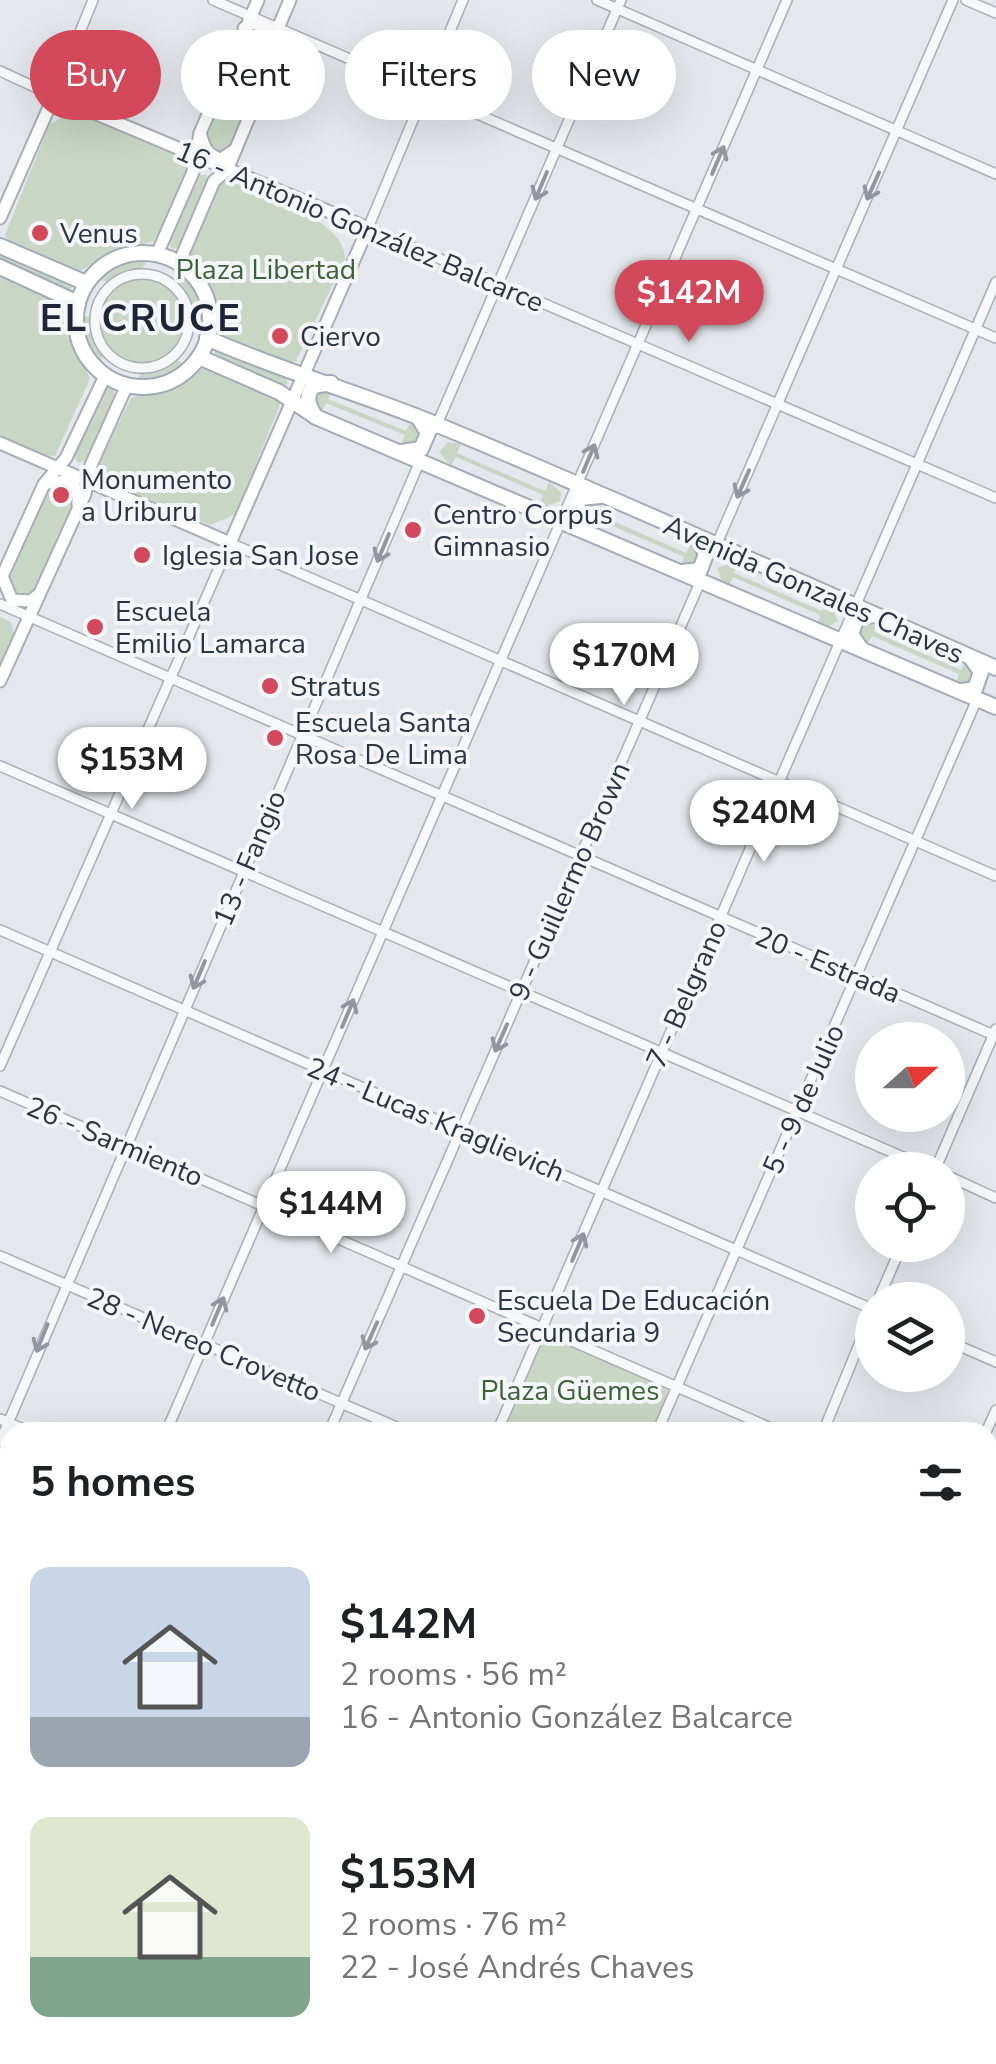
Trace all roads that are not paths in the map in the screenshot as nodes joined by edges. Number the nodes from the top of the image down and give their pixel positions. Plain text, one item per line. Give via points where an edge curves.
1 (94, 0) edge
2 (214, 0) edge
3 (258, 0) edge
4 (290, 0) edge
5 (463, 0) edge
6 (597, 0) edge
7 (787, 0) edge
8 (954, 0) edge
9 (966, 0) edge
10 (619, 4) edge
11 (996, 13) edge
12 (252, 16) junction
13 (278, 28) junction
14 (244, 29) junction
15 (82, 30) edge
16 (269, 30) edge
17 (450, 30) edge
18 (345, 57) edge
19 (757, 70) junction
20 (0, 71) edge
21 (30, 85) edge
22 (43, 120) edge
23 (111, 120) edge
24 (248, 120) edge
25 (412, 120) edge
26 (492, 120) edge
27 (897, 130) junction
28 (200, 133) junction
29 (557, 148) junction
30 (236, 149) junction
31 (196, 156) junction
32 (228, 170) junction
33 (996, 174) edge
34 (696, 209) junction
35 (0, 218) edge
36 (368, 228) junction
37 (0, 246) edge
38 (157, 254) junction
39 (179, 264) junction
40 (0, 268) edge
41 (836, 268) junction
42 (148, 274) junction
43 (996, 282) edge
44 (86, 283) junction
45 (170, 283) junction
46 (498, 283) junction
47 (105, 292) junction
48 (78, 302) junction
49 (97, 311) junction
50 (976, 329) junction
51 (188, 330) junction
52 (207, 338) junction
53 (996, 338) edge
54 (638, 344) junction
55 (179, 349) junction
56 (114, 358) junction
57 (199, 358) junction
58 (135, 367) junction
59 (303, 373) junction
60 (104, 376) junction
61 (332, 382) junction
62 (128, 385) junction
63 (292, 403) junction
64 (777, 404) junction
65 (316, 417) junction
66 (418, 417) junction
67 (437, 424) junction
68 (0, 443) edge
69 (402, 452) junction
70 (420, 460) junction
71 (917, 464) junction
72 (60, 468) junction
73 (89, 482) junction
74 (44, 484) junction
75 (577, 486) junction
76 (600, 496) junction
77 (996, 498) edge
78 (78, 505) junction
79 (562, 521) junction
80 (585, 531) junction
81 (697, 538) junction
82 (230, 543) junction
83 (716, 546) junction
84 (682, 572) junction
85 (1, 578) edge
86 (700, 580) junction
87 (38, 595) junction
88 (361, 600) junction
89 (0, 604) edge
90 (855, 606) junction
91 (29, 615) junction
92 (875, 615) junction
93 (840, 641) junction
94 (861, 650) junction
95 (970, 656) junction
96 (500, 661) junction
97 (994, 663) edge
98 (169, 678) junction
99 (0, 681) edge
100 (956, 690) junction
101 (976, 699) junction
102 (996, 708) edge
103 (639, 721) junction
104 (302, 735) junction
105 (0, 766) edge
106 (779, 782) junction
107 (442, 796) junction
108 (110, 813) junction
109 (915, 841) junction
110 (580, 856) junction
111 (242, 870) junction
112 (996, 876) edge
113 (720, 917) junction
114 (0, 930) edge
115 (383, 932) junction
116 (50, 952) junction
117 (856, 976) junction
118 (521, 992) junction
119 (184, 1010) junction
120 (995, 1034) edge
121 (659, 1053) junction
122 (0, 1066) edge
123 (323, 1070) junction
124 (0, 1091) edge
125 (797, 1111) junction
126 (461, 1130) junction
127 (124, 1145) junction
128 (892, 1152) edge
129 (942, 1152) edge
130 (965, 1184) edge
131 (602, 1191) junction
132 (996, 1198) edge
133 (264, 1206) junction
134 (737, 1250) junction
135 (0, 1256) edge
136 (402, 1265) junction
137 (64, 1283) junction
138 (855, 1303) edge
139 (543, 1326) junction
140 (204, 1344) junction
141 (965, 1348) edge
142 (855, 1352) edge
143 (996, 1362) edge
144 (677, 1388) junction
145 (342, 1404) junction
146 (4, 1421) edge
147 (170, 1422) edge
148 (334, 1422) edge
149 (384, 1422) edge
150 (501, 1422) edge
151 (662, 1422) edge
152 (757, 1422) edge
153 (826, 1422) edge

1 - 15 street
2 - 12 street
3 - 12 street
4 - 13 street
5 - 17 street
6 - 10 street
7 - 19 street
8 - 27 street, 9 - Guillermo Brown
9 - 11 street
10 - 19 street
10 - 29 street, 13 - Fangio
12 - 13 street
12 - 14 street
13 - 18 street
14 - 16 street via 253,23
14 - 28 street
19 - 27 street
34 -> 19 street
20 - 21 street, 16 - Antonio González Balcarce
22 - 35 street
23 - 31 street, 16 - Antonio González Balcarce
24 - 30 street
25 - 36 street
26 - 29 street
27 - 33 street
27 -> 41 street, 9 - Guillermo Brown
28 - 30 street via 214,158
28 - 31 street
29 - 34 street
29 -> 46 street, 13 - Fangio
30 - 32 street
31 - 32 street, 16 - Antonio González Balcarce
31 - 38 street
32 - 36 street, 16 - Antonio González Balcarce
32 - 39 street via 214,181
34 - 41 street
34 - 54 street
36 - 46 street, 16 - Antonio González Balcarce
36 - 59 street
37 - 44 main road
38 - 39 main road
38 - 42 street
38 - 44 main road via 118,256
39 - 45 street
39 - 52 main road via 203,289
40 - 48 main road
41 - 50 street
41 - 64 street, 9 - Guillermo Brown
42 - 45 street
42 - 47 street via 129,276
43 - 50 street, 7 - Belgrano
44 - 47 street
44 - 48 main road
45 - 51 street via 186,305
46 - 54 street, 16 - Antonio González Balcarce
46 - 67 street, 13 - Fangio
47 - 49 street
48 - 49 street
48 - 60 main road via 81,347
49 - 56 street via 100,342
50 - 53 street
50 - 71 street, 7 - Belgrano
51 - 52 street, Avenida Gonzales Chaves
51 - 55 street
52 - 57 main road
52 - 59 main road, Avenida Gonzales Chaves via 288,374
54 - 64 street, 16 - Antonio González Balcarce
75 -> 54 street
55 - 57 street, Avenida Gonzales Chaves
55 - 58 street via 152,366
56 - 58 street
56 - 60 street
57 - 62 main road via 166,383
57 - 63 main road, Avenida Gonzales Chaves
58 - 62 street
59 - 61 main road, Avenida Gonzales Chaves
59 - 63 street
60 - 62 main road
60 - 72 street
61 - 65 main road via 308,393
61 - 66 main road, Avenida Gonzales Chaves
62 - 73 street
63 - 65 main road, Avenida Gonzales Chaves
63 - 82 street
64 - 71 street, 16 - Antonio González Balcarce
64 -> 83 street, 9 - Guillermo Brown
65 - 69 main road, Avenida Gonzales Chaves
66 - 67 main road, Avenida Gonzales Chaves
66 - 69 main road via 426,442 421,450
67 - 70 street, 13 - Fangio
67 - 75 main road, Avenida Gonzales Chaves
68 - 72 street
69 - 70 main road, Avenida Gonzales Chaves
70 - 79 main road, Avenida Gonzales Chaves
70 -> 88 street, 13 - Fangio
71 - 77 street, 16 - Antonio González Balcarce
71 - 90 street, 7 - Belgrano
72 - 73 street
72 - 74 street
73 - 78 street
73 - 82 street
74 - 78 street via 70,481
74 - 85 street
75 - 76 main road, Avenida Gonzales Chaves
75 - 79 street
76 - 80 main road via 580,498 576,506
76 - 81 main road, Avenida Gonzales Chaves
78 - 87 street
79 - 80 main road, Avenida Gonzales Chaves
79 - 96 street
80 - 84 main road, Avenida Gonzales Chaves
81 - 83 main road, Avenida Gonzales Chaves
81 - 84 main road via 705,562 700,570
82 - 88 street
82 - 98 street
83 - 86 street, 9 - Guillermo Brown
83 - 90 main road, Avenida Gonzales Chaves
84 - 86 main road, Avenida Gonzales Chaves
85 - 87 street via 12,600
86 - 93 main road, Avenida Gonzales Chaves
86 - 103 street, 9 - Guillermo Brown
87 - 91 street
88 - 96 street
88 - 104 street, 13 - Fangio
89 - 91 street, 20 - Estrada
90 - 92 main road, Avenida Gonzales Chaves
90 - 93 street, 7 - Belgrano
91 - 98 street, 20 - Estrada
91 - 99 street
92 - 94 main road via 857,618 852,626
92 - 95 main road, Avenida Gonzales Chaves
93 - 94 main road, Avenida Gonzales Chaves
93 - 106 street, 7 - Belgrano
94 - 100 main road, Avenida Gonzales Chaves
95 - 97 main road, Avenida Gonzales Chaves
95 - 100 main road via 979,681
96 - 103 street
96 - 107 street
97 - 101 street, 5 - 9 de Julio
98 - 104 street, 20 - Estrada
98 - 108 street
100 - 101 main road, Avenida Gonzales Chaves
101 - 102 main road, Avenida Gonzales Chaves
101 - 109 street, 5 - 9 de Julio
103 - 106 street
103 - 110 street, 9 - Guillermo Brown
104 - 107 street, 20 - Estrada
104 - 111 street, 13 - Fangio
105 - 108 street
106 - 109 street
106 - 113 street, 7 - Belgrano
107 - 110 street, 20 - Estrada
107 - 115 street
108 - 111 street
108 - 116 street
109 - 112 street
109 - 117 street, 5 - 9 de Julio
110 - 113 street, 20 - Estrada
110 - 118 street, 9 - Guillermo Brown
111 - 115 street
111 -> 119 street, 13 - Fangio
113 - 117 street, 20 - Estrada
113 - 121 street, 7 - Belgrano
114 - 116 street, 24 - Lucas Kraglievich
115 - 118 street
123 -> 115 street
116 - 119 street, 24 - Lucas Kraglievich
116 - 122 street
117 - 120 street, 20 - Estrada
117 - 125 street, 5 - 9 de Julio
118 - 121 street
118 -> 126 street, 9 - Guillermo Brown
119 - 123 street, 24 - Lucas Kraglievich
119 - 127 street, 13 - Fangio
120 - 129 street
121 - 125 street
121 - 131 street, 7 - Belgrano
123 - 126 street, 24 - Lucas Kraglievich
123 - 133 street
124 - 127 street, 26 - Sarmiento
125 - 128 street
125 - 134 street, 5 - 9 de Julio
126 - 131 street, 24 - Lucas Kraglievich
126 - 136 street, 9 - Guillermo Brown
127 - 133 street, 26 - Sarmiento
127 - 137 street, 13 - Fangio
130 - 132 street
131 - 134 street, 24 - Lucas Kraglievich
139 -> 131 street, 7 - Belgrano
133 - 136 street, 26 - Sarmiento
140 -> 133 street
134 - 138 street, 24 - Lucas Kraglievich
134 - 144 street, 5 - 9 de Julio
135 - 137 street, 28 - Nereo Crovetto
136 - 139 street, 26 - Sarmiento
136 -> 145 street, 9 - Guillermo Brown
137 - 140 street, 28 - Nereo Crovetto
137 -> 146 street, 13 - Fangio
139 - 144 street, 26 - Sarmiento
139 - 150 street, 7 - Belgrano
140 - 145 street, 28 - Nereo Crovetto
140 - 147 street
141 - 143 street
142 - 153 street
144 - 151 street, 5 - 9 de Julio
144 - 152 street, 26 - Sarmiento
145 - 148 street, 9 - Guillermo Brown
145 - 149 street, 28 - Nereo Crovetto

